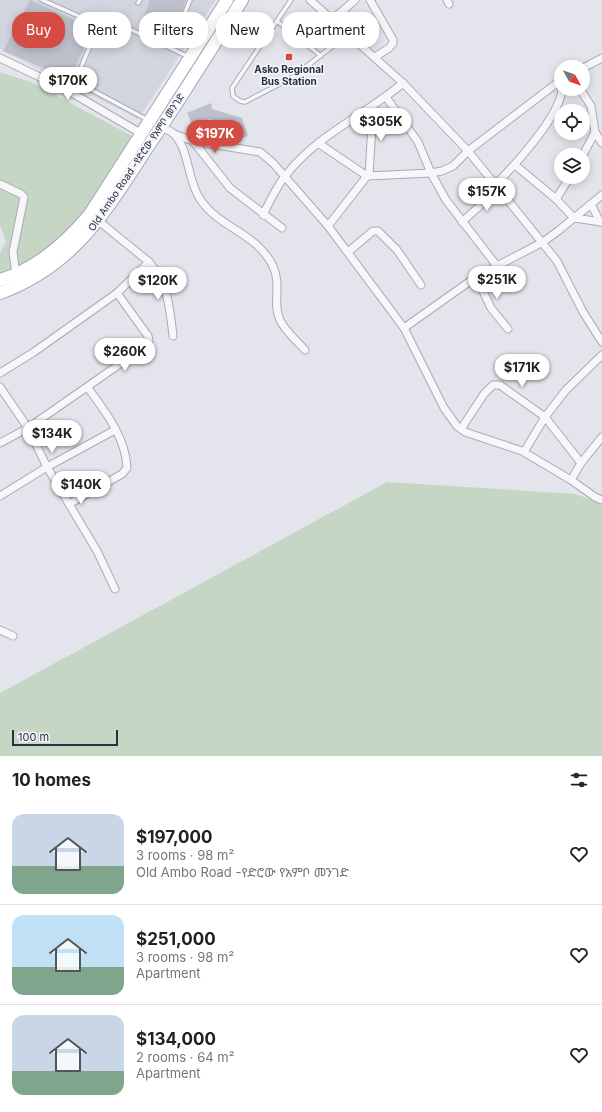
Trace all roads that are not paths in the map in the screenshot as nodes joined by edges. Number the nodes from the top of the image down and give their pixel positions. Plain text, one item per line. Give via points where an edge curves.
1 (42, 0) edge
2 (190, 0) edge
3 (227, 0) edge
4 (242, 0) edge
5 (292, 0) edge
6 (310, 0) edge
7 (356, 0) edge
8 (370, 0) edge
9 (185, 12) edge
10 (323, 12) edge
11 (342, 12) edge
12 (73, 14) edge
13 (277, 21) junction
14 (131, 30) edge
15 (89, 48) edge
16 (331, 48) edge
17 (364, 48) edge
18 (321, 56) junction
19 (375, 57) junction
20 (0, 58) edge
21 (190, 58) junction
22 (602, 58) edge
23 (590, 64) edge
24 (403, 83) junction
25 (554, 89) edge
26 (560, 96) edge
27 (585, 96) edge
28 (386, 97) junction
29 (374, 107) junction
30 (155, 125) junction
31 (595, 132) junction
32 (142, 134) junction
33 (174, 134) junction
34 (193, 141) junction
35 (318, 143) junction
36 (602, 143) edge
37 (587, 148) edge
38 (468, 151) junction
39 (515, 165) junction
40 (431, 173) junction
41 (285, 176) junction
42 (368, 176) junction
43 (0, 184) edge
44 (566, 184) edge
45 (498, 187) junction
46 (602, 194) edge
47 (556, 199) junction
48 (591, 204) junction
49 (263, 214) junction
50 (94, 217) junction
51 (574, 218) junction
52 (462, 222) junction
53 (601, 222) edge
54 (328, 226) junction
55 (282, 228) dead end
56 (543, 242) junction
57 (348, 252) junction
58 (149, 262) junction
59 (497, 266) junction
60 (16, 274) junction
61 (476, 277) junction
62 (0, 280) edge
63 (421, 285) dead end
64 (0, 293) edge
65 (117, 293) junction
66 (404, 328) junction
67 (508, 329) dead end
68 (173, 336) dead end
69 (602, 342) edge
70 (306, 350) dead end
71 (602, 354) edge
72 (0, 373) edge
73 (0, 387) edge
74 (88, 388) junction
75 (546, 417) junction
76 (28, 428) junction
77 (461, 429) junction
78 (115, 430) junction
79 (602, 437) edge
80 (0, 443) edge
81 (524, 452) junction
82 (581, 463) junction
83 (47, 467) junction
84 (571, 480) junction
85 (0, 496) edge
86 (602, 500) edge
87 (69, 504) junction
88 (115, 590) dead end
89 (0, 630) edge
90 (13, 636) dead end

1 - 12 lane
2 - 9 lane
3 - 21 main road, Old Ambo Road -የድሮው የአምቦ መንገድ
4 - 30 main road, Old Ambo Road -የድሮው የአምቦ መንገድ
5 - 13 lane
6 - 10 street
7 - 11 street
8 - 19 street via 393,40 389,48
13 - 18 lane
13 - 18 lane via 232,88 233,96 245,102 293,77
14 - 21 lane
15 - 30 lane via 77,82
16 - 18 lane
17 - 19 street
19 - 24 street
20 - 32 street via 67,90
21 - 30 main road, Old Ambo Road -የድሮው የአምቦ መንገድ
22 - 23 street
24 - 28 street
24 - 38 street
25 - 38 street
26 - 39 street via 559,103 548,121
27 - 31 street via 591,106
28 - 29 street
28 - 40 street via 418,142
29 - 35 street
29 - 42 street
30 - 32 main road, Old Ambo Road -የድሮው የአምቦ መንገድ
30 - 33 street
30 - 50 main road, Old Ambo Road -የድሮው የአምቦ መንገድ
31 - 36 street
31 - 37 street
32 - 50 main road, Old Ambo Road -የድሮው የአምቦ መንገድ
33 - 34 street
33 - 70 street via 184,153 199,198 209,211 258,244 265,253 277,278 280,319 289,333
34 - 41 street via 260,152
34 - 49 street via 230,188
35 - 41 street
35 - 42 street
38 - 40 street via 454,166 442,172
38 - 45 street
39 - 45 street
39 - 47 street
40 - 42 street
40 - 52 street
41 - 49 street
41 - 54 street
42 - 54 street
43 - 60 street via 24,197 14,252
44 - 47 street
45 - 52 street
45 - 56 street
46 - 48 street
47 - 51 street
48 - 51 street
48 - 53 street
49 - 55 street
50 - 58 street
50 - 60 main road, Old Ambo Road -የድሮው የአምቦ መንገድ via 80,226 53,252
50 - 64 main road, Old Ambo Road -የድሮው የአምቦ መንገድ via 80,241 50,266 33,278
51 - 53 street
51 - 56 street
52 - 59 street
54 - 57 street
56 - 59 street
56 - 69 street via 557,261 583,312
57 - 63 street via 373,231 378,231 397,250
57 - 66 street
58 - 65 street
58 - 68 street via 163,281 170,308
59 - 61 street
60 - 62 main road, Old Ambo Road -የድሮው የአምቦ መንገድ
61 - 66 street
61 - 67 street via 491,308
65 - 72 street
65 - 74 street via 149,341
66 - 77 street via 444,408
71 - 75 street via 566,390
73 - 76 street
74 - 76 street
74 - 78 street via 112,421
75 - 77 street via 500,384 493,385 484,394
75 - 81 street
75 - 82 street
76 - 80 street
76 - 83 street
77 - 81 street
78 - 83 street
78 - 87 street via 126,457 127,468 122,474
79 - 82 street
81 - 84 street
82 - 84 street
83 - 85 street
83 - 87 street
84 - 86 street
87 - 88 street via 97,551
89 - 90 street

